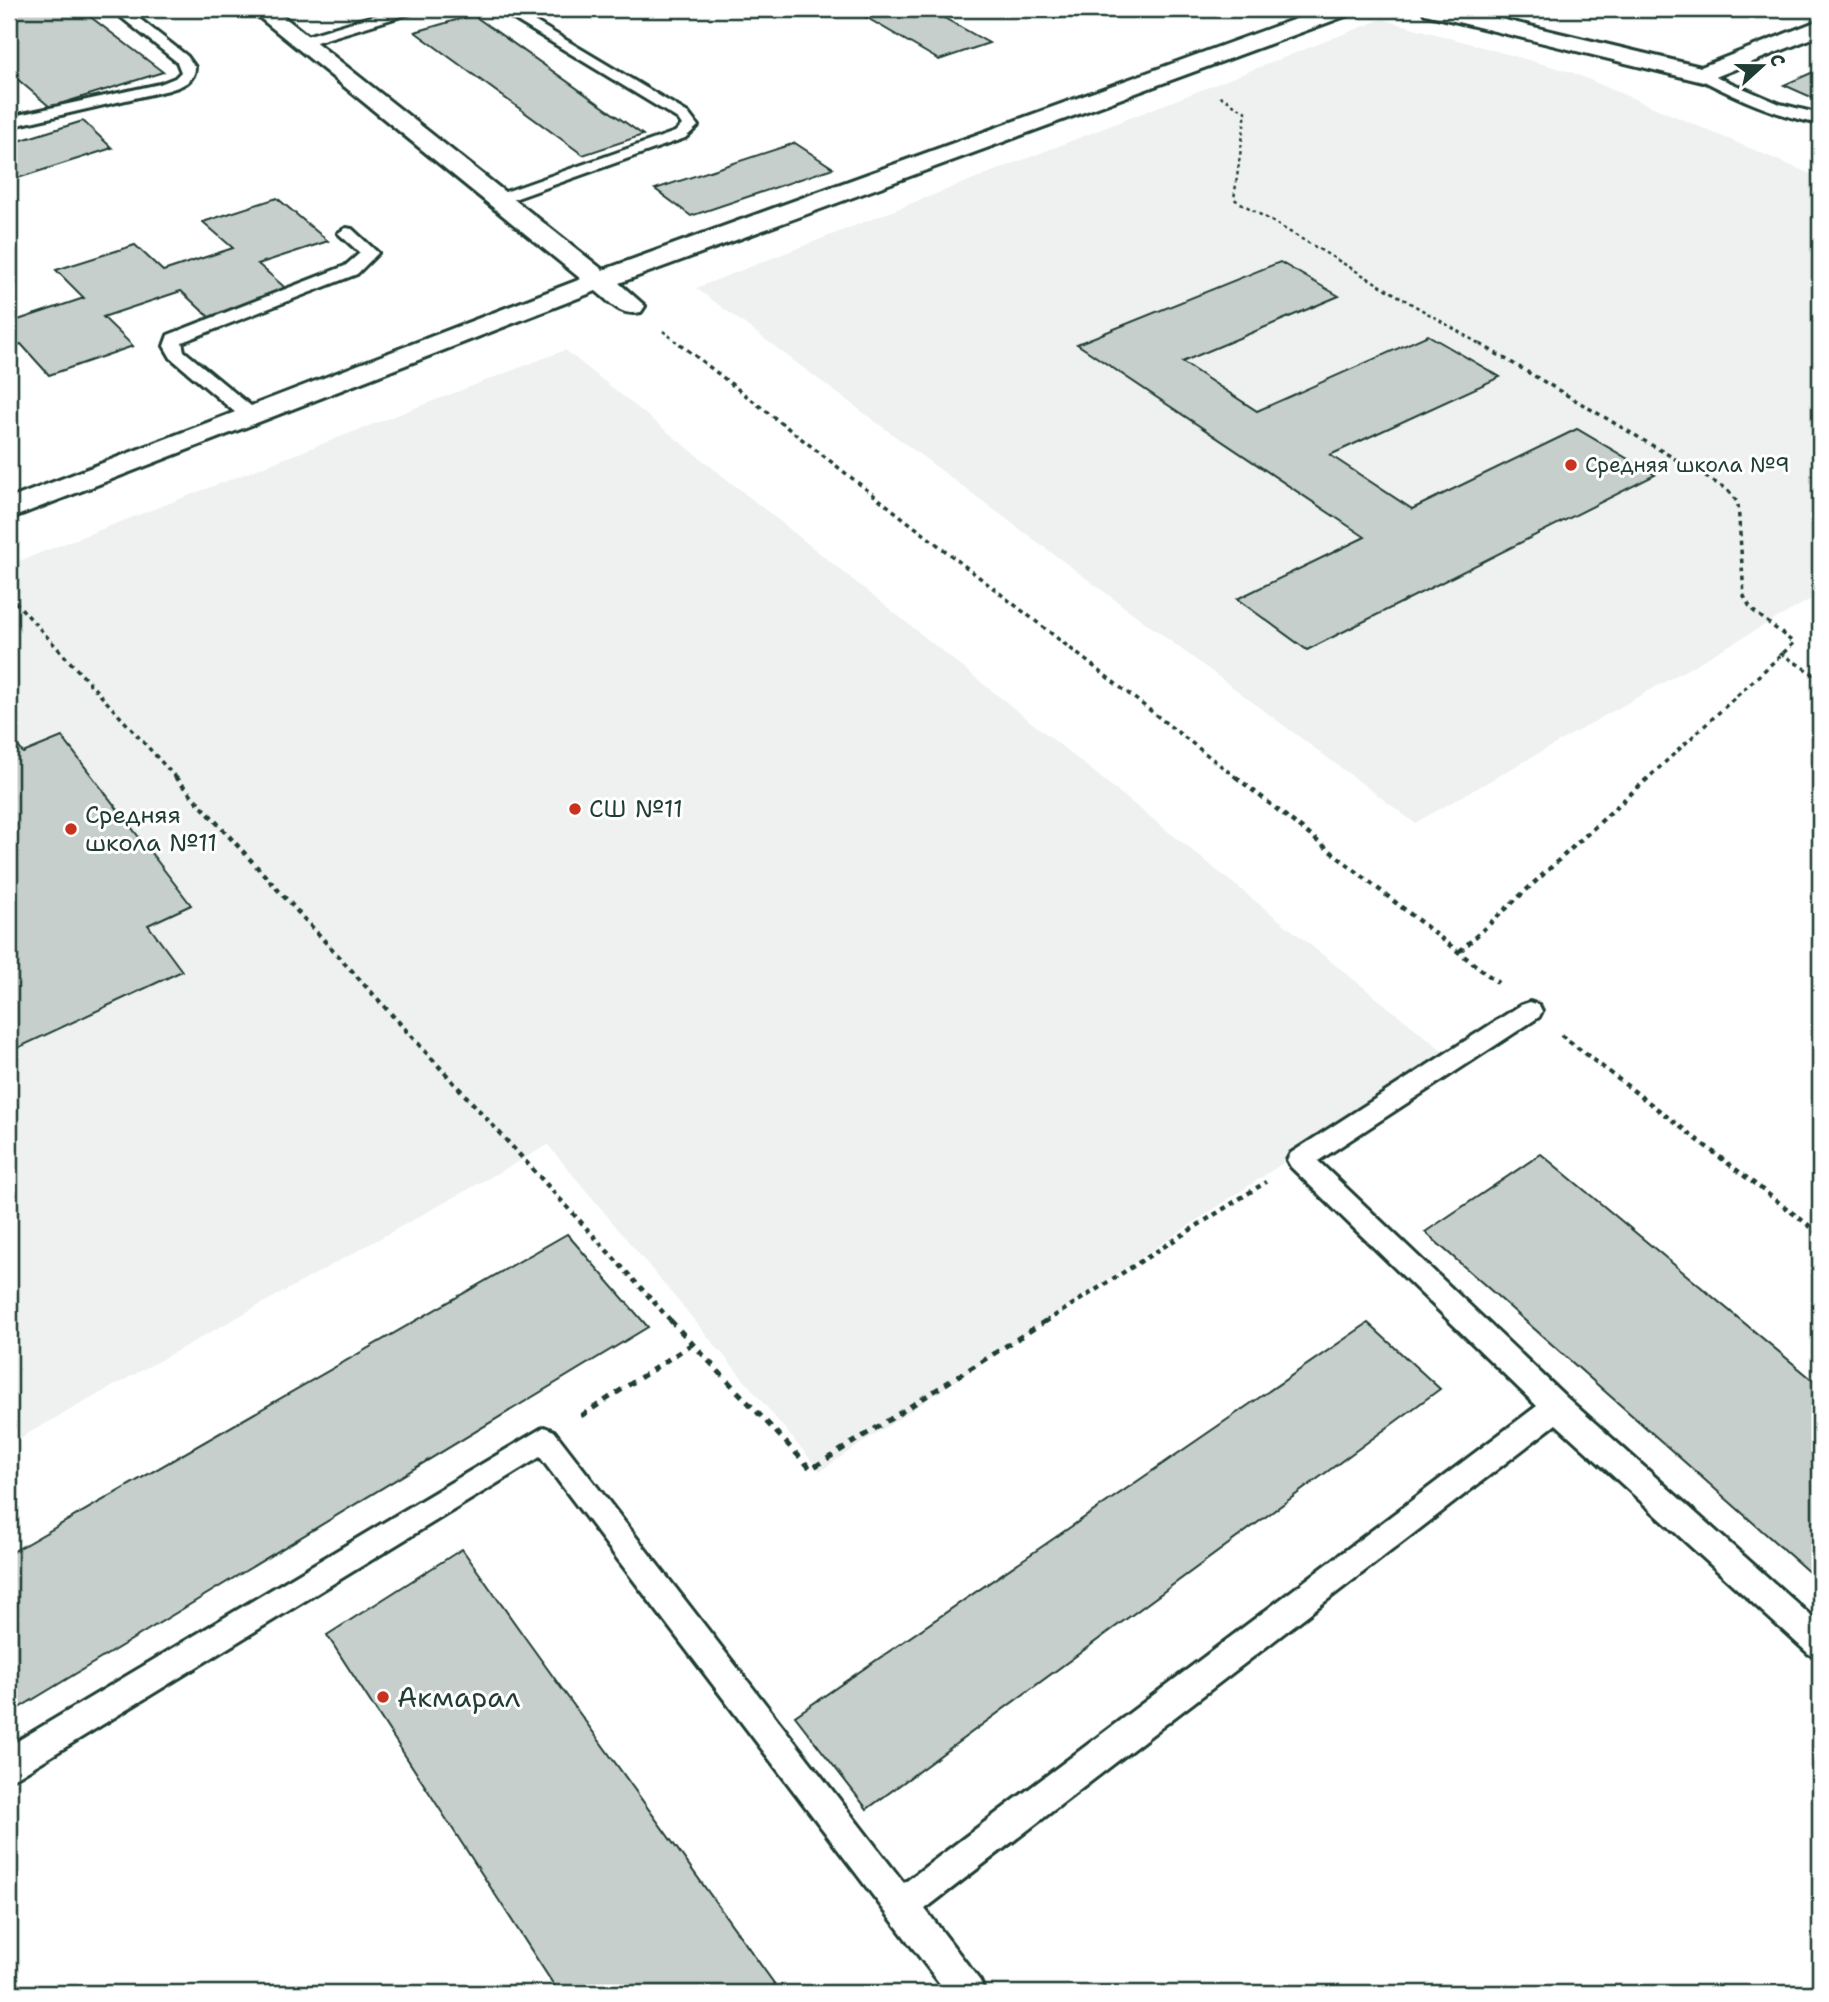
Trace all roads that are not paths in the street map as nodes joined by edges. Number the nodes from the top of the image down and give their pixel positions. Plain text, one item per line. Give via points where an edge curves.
1 (117, 9) edge
2 (260, 9) edge
3 (410, 9) edge
4 (504, 9) edge
5 (1343, 9) edge
6 (1433, 9) edge
7 (1820, 27) edge
8 (301, 42) junction
9 (1703, 75) junction
10 (1820, 119) edge
11 (9, 122) edge
12 (498, 200) junction
13 (346, 233) dead end
14 (599, 281) junction
15 (631, 306) road end
16 (250, 415) junction
17 (9, 510) edge
18 (1530, 1011) road end
19 (1557, 1408) junction
20 (1820, 1644) edge
21 (9, 1764) edge
22 (901, 1906) junction
23 (968, 1993) edge

1 - 11 lane via 182,59 188,73 164,87
2 - 8 street
3 - 8 lane
4 - 12 lane via 683,116 690,127 680,135
5 - 14 street
6 - 9 street
7 - 9 street
8 - 12 street
9 - 10 lane via 1754,101
12 - 14 street
13 - 16 lane via 370,253 351,270 174,339 177,354
14 - 15 street
14 - 16 street
16 - 17 street
18 - 19 lane via 1300,1160
19 - 20 lane
19 - 22 lane
21 - 22 lane via 544,1440
22 - 23 lane

